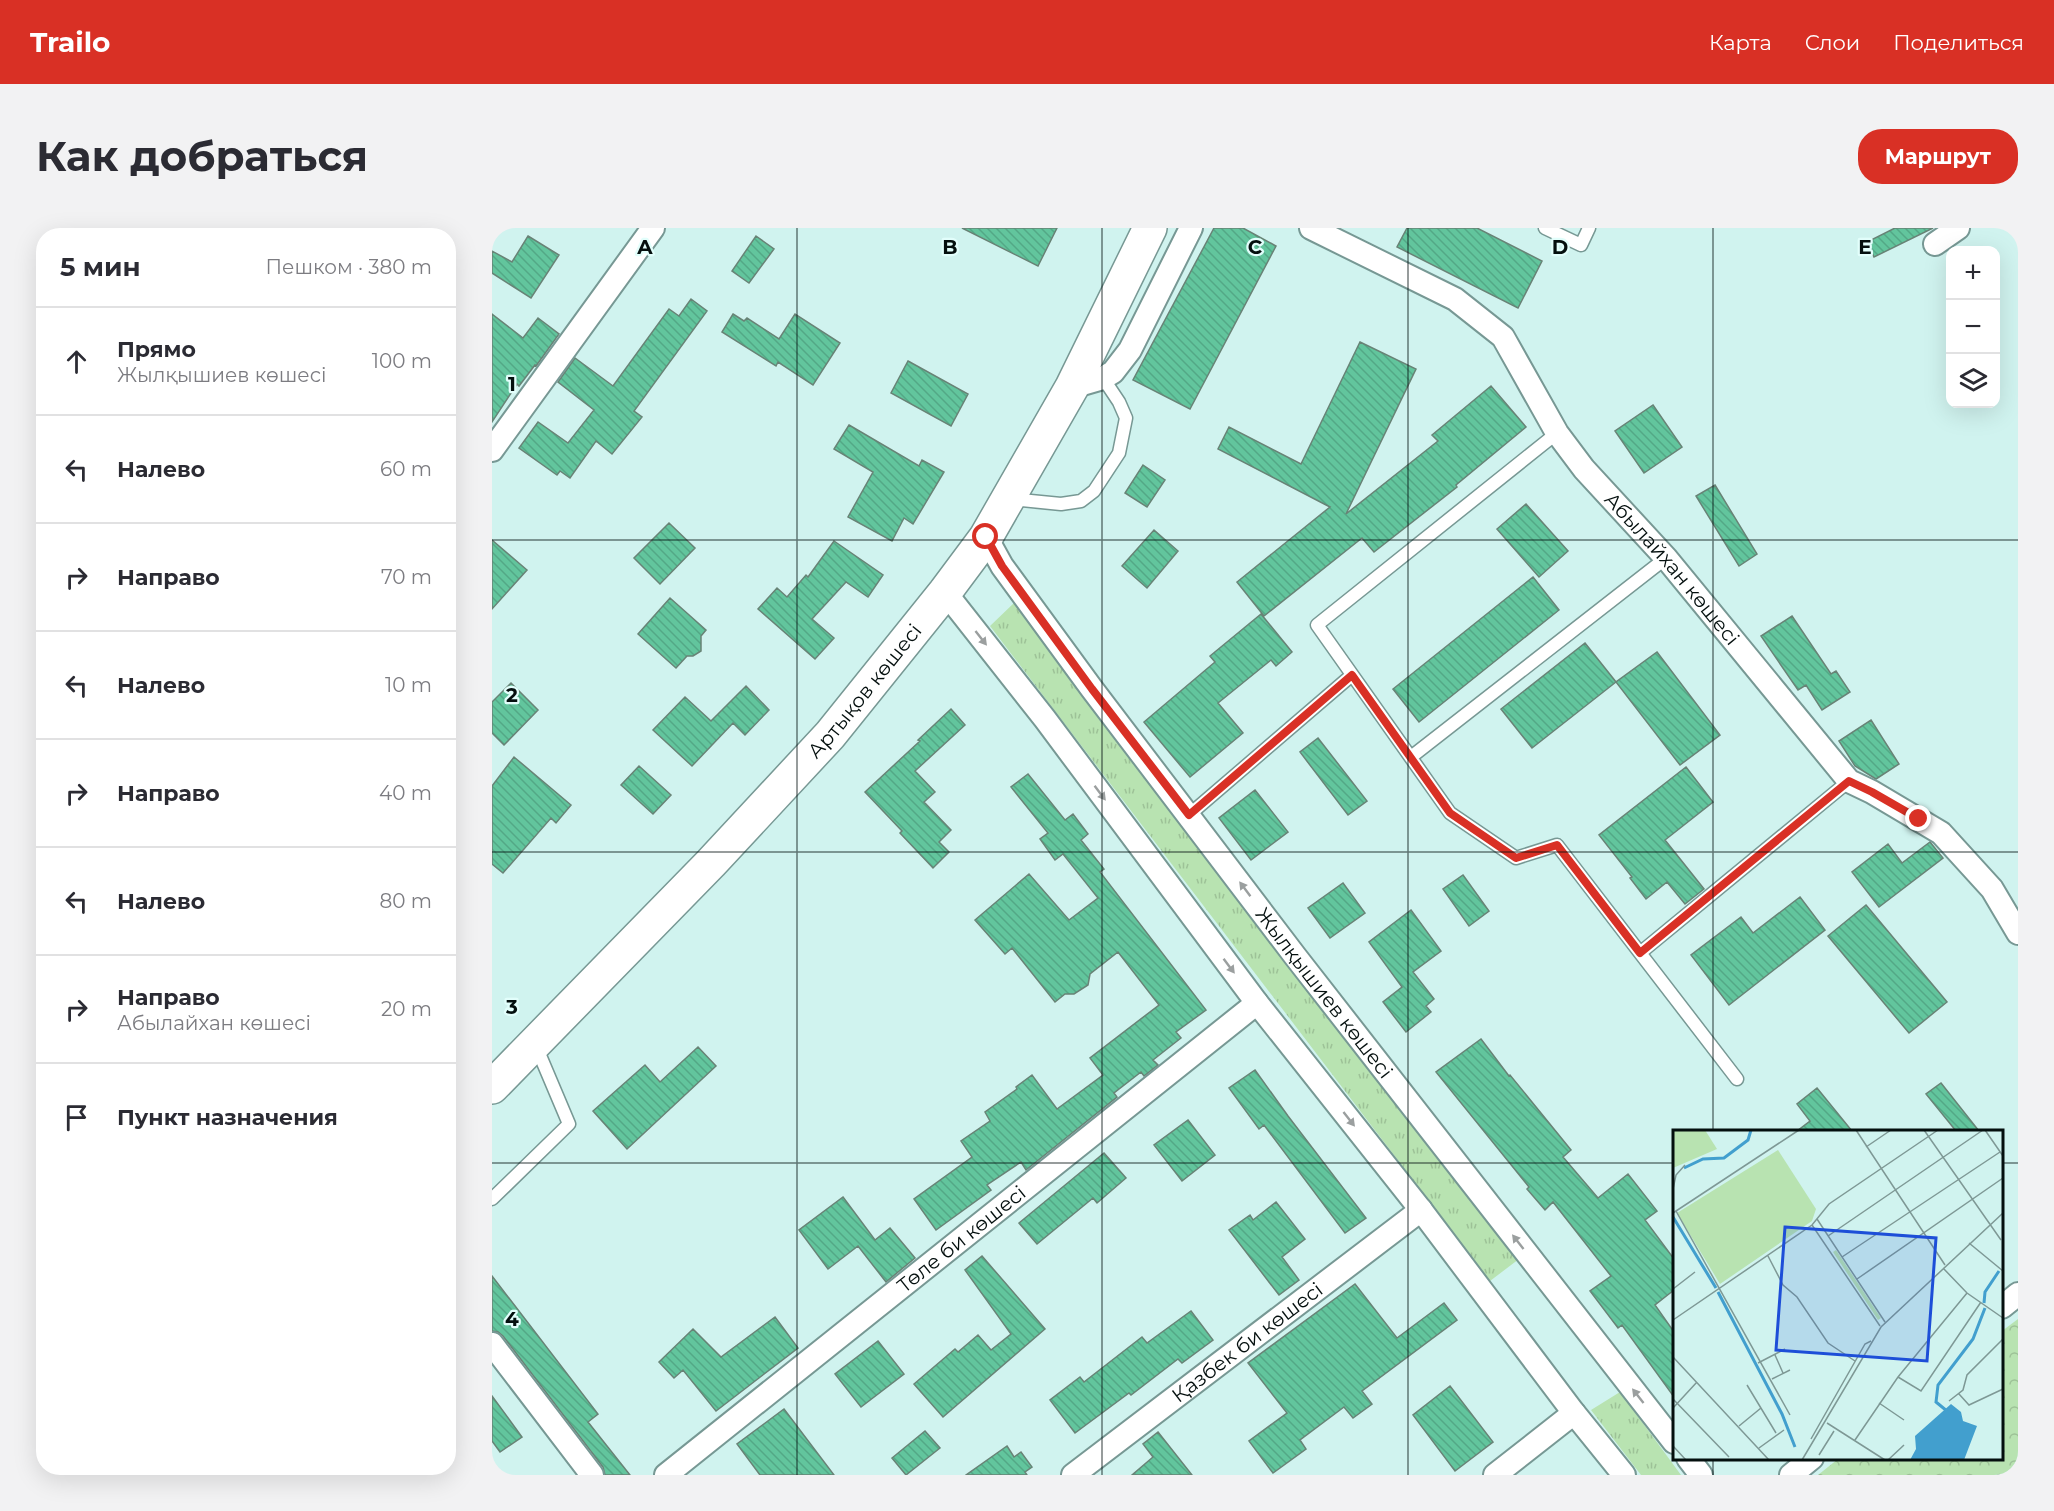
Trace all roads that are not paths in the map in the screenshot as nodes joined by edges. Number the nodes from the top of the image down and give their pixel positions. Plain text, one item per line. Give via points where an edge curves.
1 (652, 228) edge
2 (1150, 228) edge
3 (1191, 228) edge
4 (1311, 228) edge
5 (1545, 228) edge
6 (1589, 228) edge
7 (1959, 228) edge
8 (1935, 244) dead end
9 (1103, 378) junction
10 (1072, 387) junction
11 (1557, 434) junction
12 (492, 450) edge
13 (1009, 499) junction
14 (986, 537) junction
15 (1666, 558) junction
16 (945, 592) junction
17 (1352, 675) junction
18 (1411, 757) junction
19 (1849, 781) junction
20 (1189, 815) junction
21 (2018, 933) edge
22 (1640, 953) junction
23 (1257, 1003) junction
24 (534, 1042) junction
25 (1737, 1079) dead end
26 (492, 1087) edge
27 (492, 1199) edge
28 (1421, 1210) junction
29 (2018, 1294) edge
30 (2003, 1305) edge
31 (492, 1344) edge
32 (1574, 1413) junction
33 (1673, 1441) edge
34 (1690, 1460) edge
35 (1810, 1460) edge
36 (592, 1475) edge
37 (666, 1475) edge
38 (1073, 1475) edge
39 (1495, 1475) edge
40 (1624, 1475) edge
41 (1701, 1475) edge
42 (1791, 1475) edge

1 - 12 street
2 - 10 highway, Артықов көшесі
3 - 9 street via 1130,350 1113,372
4 - 11 street, Абылайхан көшесі via 1455,299 1503,337
5 - 6 lane via 1581,245
7 - 8 street
9 - 10 street
9 - 13 lane via 1126,418 1119,453 1094,491 1081,501 1062,504
10 - 13 highway, Артықов көшесі
11 - 15 street, Абылайхан көшесі
11 - 17 lane via 1317,625
13 - 14 highway, Артықов көшесі
14 - 16 highway, Артықов көшесі
14 - 20 street, Жылқышиев көшесі via 1029,604
15 - 18 lane
15 - 19 street, Абылайхан көшесі
16 -> 23 street
16 - 24 highway, Артықов көшесі via 822,743 711,863
17 - 18 lane
17 - 20 lane
18 - 22 lane via 1450,813 1516,858 1557,845
19 - 21 street, Абылайхан көшесі via 1941,833 1992,889
19 - 22 lane
33 -> 20 street, Жылқышиев көшесі
22 - 25 lane
23 -> 28 street
23 - 37 street, Төле би көшесі
24 - 26 highway, Артықов көшесі
24 - 27 lane via 569,1124
28 - 32 street
28 - 38 street, Қазбек би көшесі
29 - 30 street
31 - 36 street
32 - 39 street
32 - 40 street
34 - 41 street
35 - 42 street

